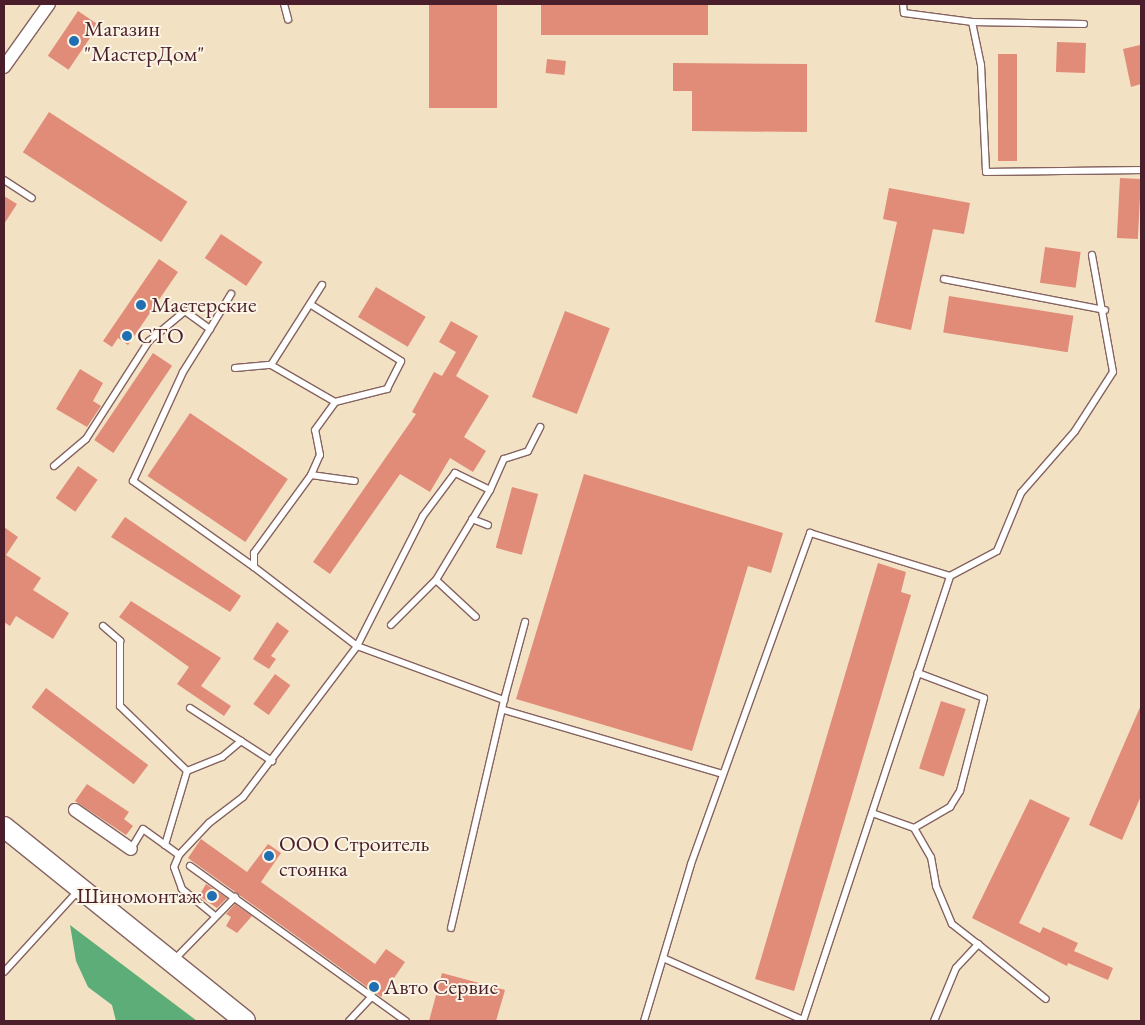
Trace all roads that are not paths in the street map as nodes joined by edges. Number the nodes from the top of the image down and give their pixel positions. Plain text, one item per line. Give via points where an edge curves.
1 (49, 4) edge
2 (284, 4) edge
3 (903, 4) edge
4 (288, 19) dead end
5 (972, 22) junction
6 (1084, 24) dead end
7 (4, 67) edge
8 (1141, 170) edge
9 (4, 180) edge
10 (32, 198) dead end
11 (1092, 255) dead end
12 (944, 279) dead end
13 (322, 285) dead end
14 (231, 294) dead end
15 (313, 306) junction
16 (1105, 310) junction
17 (210, 329) junction
18 (271, 365) junction
19 (235, 368) dead end
20 (335, 402) junction
21 (540, 427) dead end
22 (54, 466) dead end
23 (311, 475) junction
24 (355, 481) dead end
25 (490, 490) junction
26 (472, 520) junction
27 (488, 525) dead end
28 (254, 567) junction
29 (950, 576) junction
30 (436, 580) junction
31 (476, 617) dead end
32 (525, 622) dead end
33 (392, 625) dead end
34 (104, 626) dead end
35 (358, 646) junction
36 (918, 672) junction
37 (504, 700) junction
38 (190, 708) dead end
39 (504, 710) junction
40 (241, 741) junction
41 (272, 761) junction
42 (187, 771) junction
43 (723, 774) junction
44 (75, 810) dead end
45 (872, 813) junction
46 (4, 826) edge
47 (914, 828) junction
48 (165, 845) junction
49 (131, 850) joint
50 (179, 855) junction
51 (190, 866) dead end
52 (82, 887) junction
53 (235, 897) junction
54 (215, 916) junction
55 (451, 928) dead end
56 (978, 944) junction
57 (664, 958) junction
58 (172, 962) junction
59 (4, 972) edge
60 (372, 996) junction
61 (1046, 1000) dead end
62 (238, 1015) edge
63 (257, 1021) edge
64 (349, 1021) edge
65 (406, 1021) edge
66 (644, 1021) edge
67 (803, 1021) edge
68 (934, 1021) edge

1 - 7 street
2 - 4 lane
3 - 5 lane via 904,13
5 - 6 lane
5 - 8 lane via 982,65 986,172
9 - 10 lane
11 - 16 lane
12 - 16 lane
13 - 15 lane
14 - 17 lane
15 - 18 lane
15 - 20 lane via 401,361 388,389
16 - 29 lane via 1113,372 1075,431 1021,493 997,551
17 - 22 lane via 185,311 149,342 86,439
17 - 28 lane via 183,372 134,481
18 - 19 lane
18 - 20 lane
20 - 23 lane via 315,430 320,455
21 - 25 lane via 528,451 504,460
23 - 24 lane
23 - 28 lane via 254,553
25 - 26 lane
25 - 35 lane via 455,473 423,516
26 - 27 lane
26 - 30 lane
28 - 35 lane
29 - 36 lane
29 - 43 lane via 810,533
30 - 31 lane
30 - 33 lane
32 - 37 lane
34 - 42 lane via 120,641 120,706
35 - 37 lane
35 - 41 lane
36 - 45 lane
36 - 47 lane via 984,698 960,791 950,807
37 - 39 lane
38 - 40 lane
39 - 43 lane
39 - 55 lane
40 - 41 lane
40 - 42 lane via 222,757
41 - 50 lane via 243,797 209,823
42 - 48 lane
43 - 57 lane
44 - 49 street
45 - 47 lane
45 - 67 lane
46 - 52 main road
47 - 56 lane via 931,857 936,886 952,924
48 - 49 lane via 143,830
48 - 50 lane
50 - 54 lane via 174,867 182,889
51 - 53 lane
52 - 58 main road
52 - 59 lane
53 - 54 lane
53 - 60 lane
54 - 58 lane
56 - 61 lane
56 - 68 lane via 956,968
57 - 66 lane
57 - 67 lane
58 - 62 main road
60 - 64 lane
60 - 65 lane
62 - 63 main road

